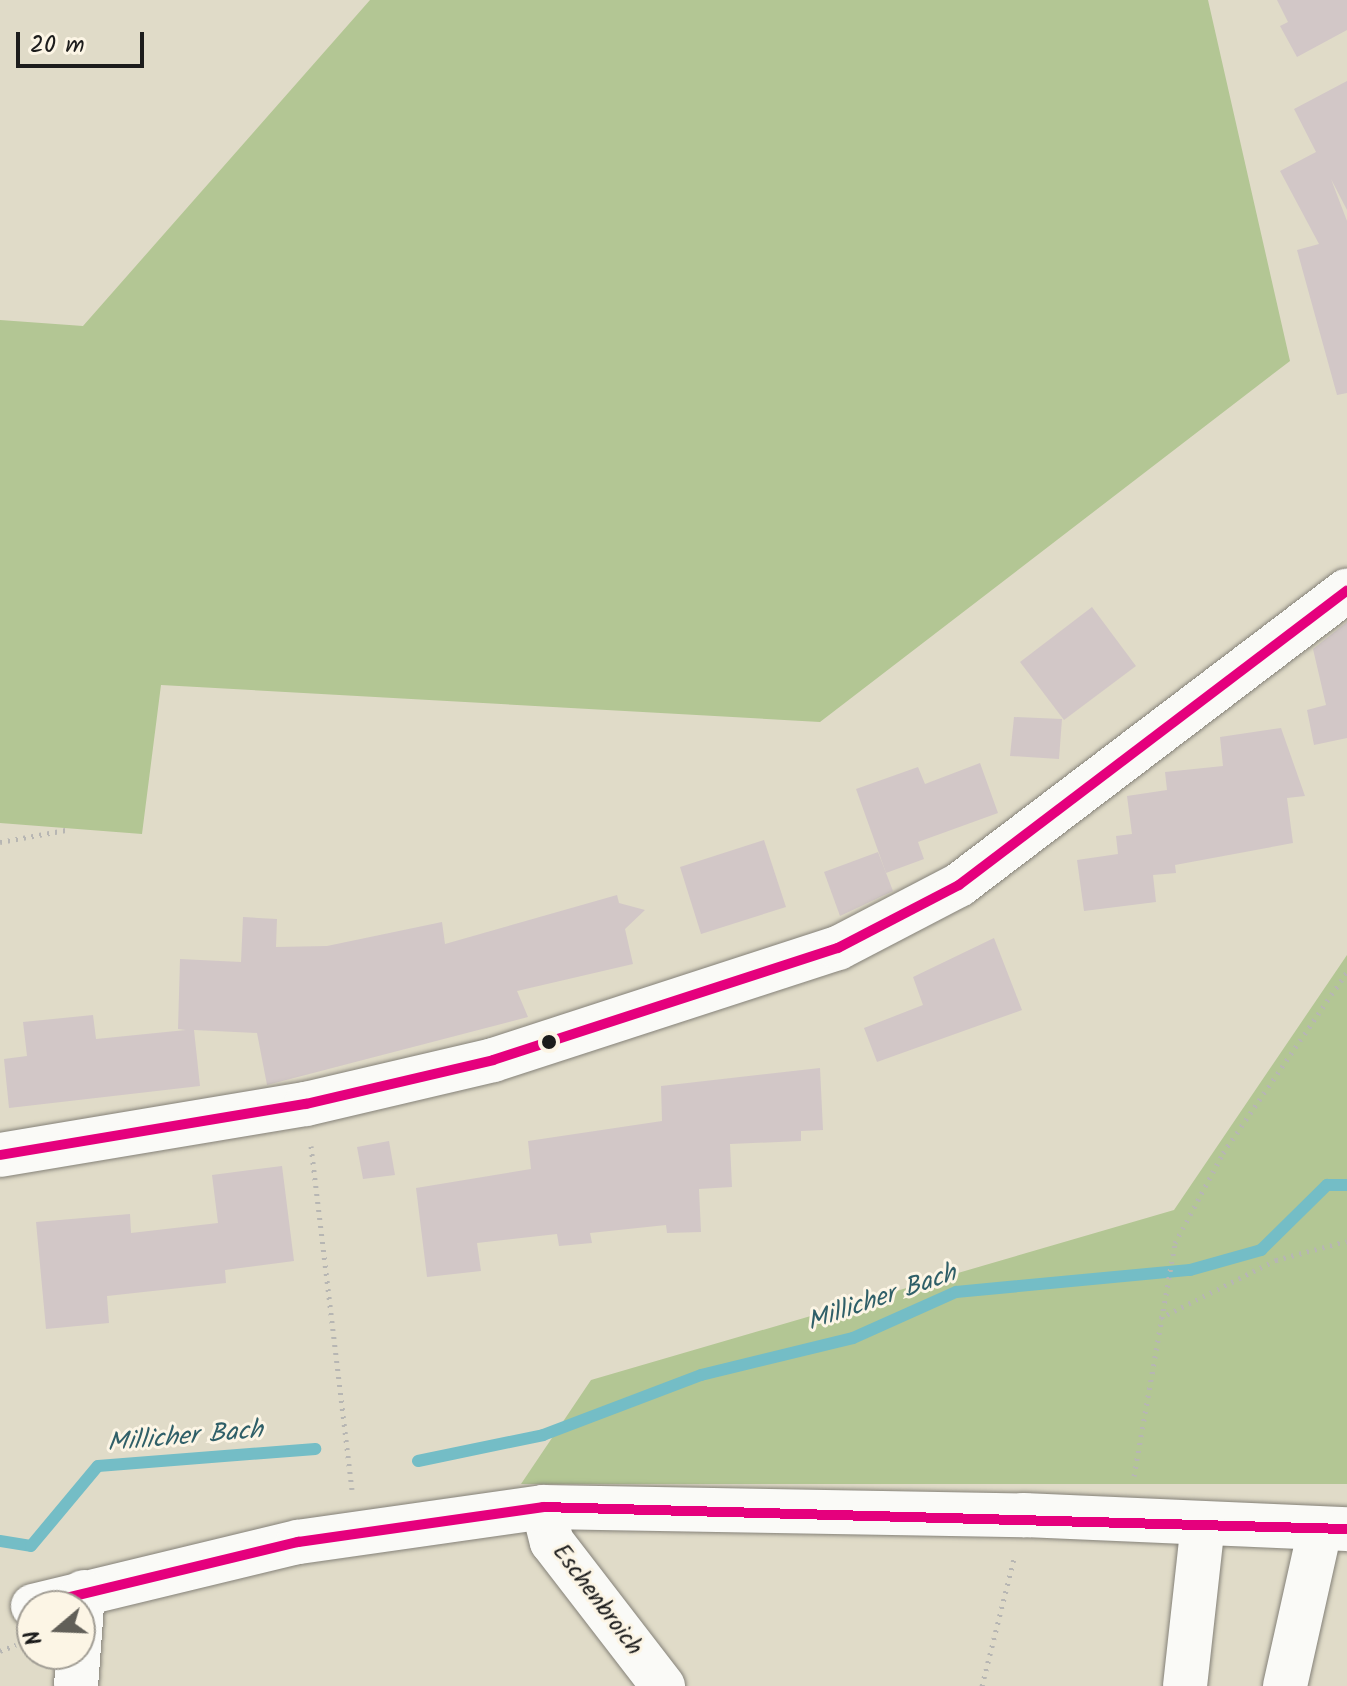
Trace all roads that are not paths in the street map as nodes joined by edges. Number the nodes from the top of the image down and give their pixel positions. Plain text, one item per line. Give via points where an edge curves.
1 (1347, 591) edge
2 (0, 1155) edge
3 (543, 1507) junction
4 (1203, 1524) junction
5 (1333, 1529) edge
6 (92, 1590) edge
7 (663, 1686) edge
8 (1185, 1686) edge
9 (1285, 1686) edge

1 - 2 street via 1101,783 899,919 629,1021 306,1104
3 - 4 street, Eschenbroich via 1023,1515
3 - 6 street, Eschenbroich via 358,1531
3 - 7 street, Eschenbroich via 552,1542
4 - 5 street, Eschenbroich
4 - 8 street
5 - 9 street

